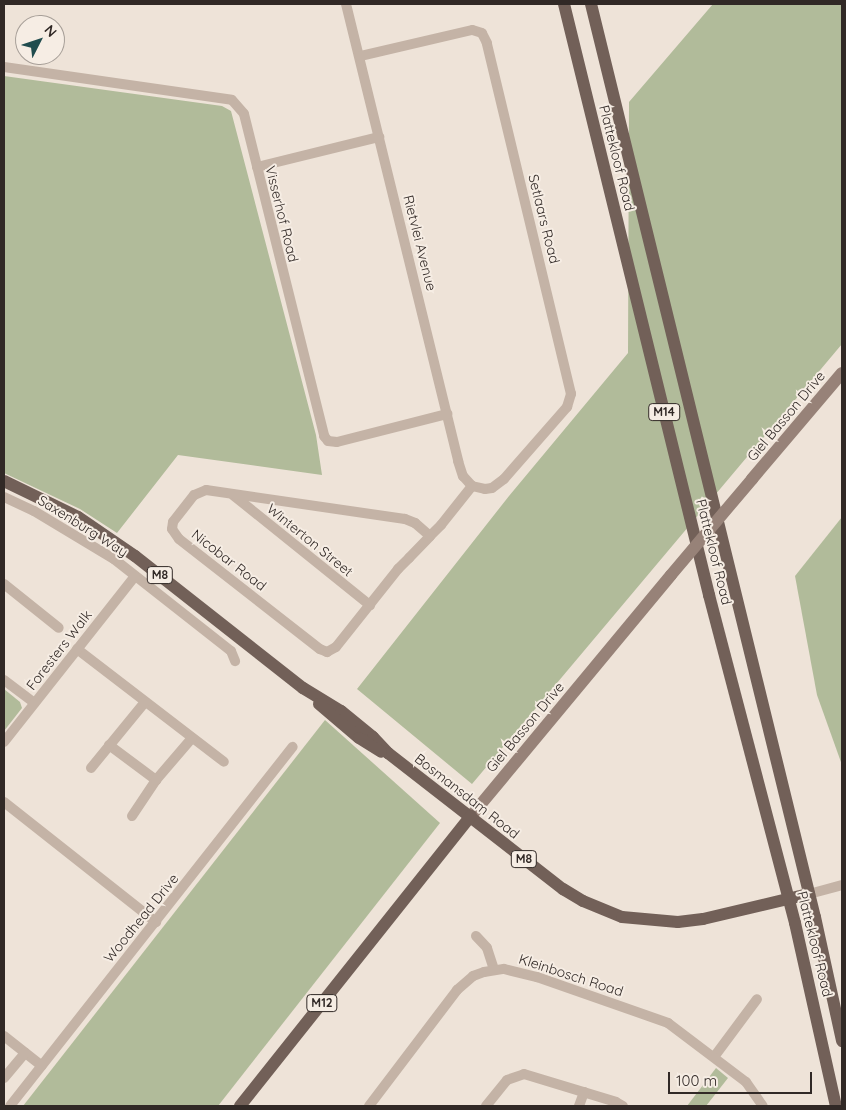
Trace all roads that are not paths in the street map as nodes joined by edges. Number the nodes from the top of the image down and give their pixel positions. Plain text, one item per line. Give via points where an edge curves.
1 (346, 4) edge
2 (564, 4) edge
3 (591, 4) edge
4 (360, 56) junction
5 (4, 67) edge
6 (379, 137) junction
7 (257, 167) junction
8 (842, 373) edge
9 (447, 414) junction
10 (4, 481) edge
11 (472, 486) junction
12 (232, 496) junction
13 (4, 497) edge
14 (430, 536) junction
15 (135, 576) junction
16 (4, 584) edge
17 (370, 605) junction
18 (60, 628) dead end
19 (77, 649) junction
20 (235, 661) dead end
21 (4, 680) edge
22 (145, 702) junction
23 (34, 704) junction
24 (192, 738) junction
25 (4, 742) edge
26 (110, 745) junction
27 (294, 747) dead end
28 (224, 762) dead end
29 (92, 768) dead end
30 (156, 780) junction
31 (4, 802) edge
32 (132, 816) dead end
33 (470, 816) junction
34 (842, 885) edge
35 (809, 894) junction
36 (788, 898) junction
37 (156, 922) junction
38 (476, 936) dead end
39 (494, 970) junction
40 (757, 999) dead end
41 (4, 1036) edge
42 (842, 1041) edge
43 (25, 1052) junction
44 (714, 1057) junction
45 (42, 1066) junction
46 (4, 1078) edge
47 (584, 1092) junction
48 (10, 1106) edge
49 (240, 1106) edge
50 (370, 1106) edge
51 (486, 1106) edge
52 (579, 1106) edge
53 (623, 1106) edge
54 (763, 1106) edge
55 (836, 1106) edge

1 - 4 street, Rietvlei Avenue
2 - 36 main road, Plattekloof Road / M14 via 709,595
3 - 35 main road, Plattekloof Road / M14
4 - 6 street, Rietvlei Avenue
4 - 11 street, Setlaars Road via 472,30 482,33 487,42 571,394 567,407 504,479 492,488
5 - 7 street, Visserhof Road via 227,98 244,114
6 - 7 street
6 - 9 street, Rietvlei Avenue
7 - 9 street, Visserhof Road via 324,436 328,441 337,442
8 - 33 main road, Giel Basson Drive / M12, bridge
9 - 11 street, Rietvlei Avenue via 463,476
10 - 33 main road, Bosmansdam Road / M8 via 42,498 104,534 303,688 359,738 388,753
11 - 14 street, Nicobar Road
12 - 14 street, Nicobar Road via 404,519 415,523
12 - 17 street, Winterton Street
12 - 17 street, Nicobar Road via 206,490 197,492 173,522 174,532 321,651 334,648
13 - 15 street, Saxenburg Way via 42,516
14 - 17 street, Nicobar Road
15 - 19 street, Foresters Walk
15 - 20 street, Saxenburg Way via 231,651
16 - 18 street
19 - 22 street
19 - 23 street, Foresters Walk
21 - 23 street
22 - 24 street
22 - 26 street
23 - 25 street, Foresters Walk
24 - 28 street
24 - 30 street
26 - 29 street
26 - 30 street
27 - 37 street, Woodhead Drive
30 - 32 street
31 - 37 street
33 - 36 main road, Bosmansdam Road / M8 via 563,889 583,902 622,917 678,922
33 - 49 main road, Giel Basson Drive / M12
34 - 35 street
35 - 36 main road, Bosmansdam Road / M8
35 - 42 main road, Plattekloof Road / M14
36 - 55 main road, Plattekloof Road / M14
37 - 45 street, Woodhead Drive
38 - 39 street via 487,948
39 - 44 street, Kleinbosch Road via 516,971 657,1018
39 - 50 street, Kleinbosch Road via 474,976 457,990
40 - 44 street
41 - 43 street
43 - 45 street
43 - 46 street
44 - 54 street, Kleinbosch Road via 746,1082
45 - 48 street, Woodhead Drive
47 - 51 street via 534,1075 520,1074 508,1080
47 - 52 street
47 - 53 street

